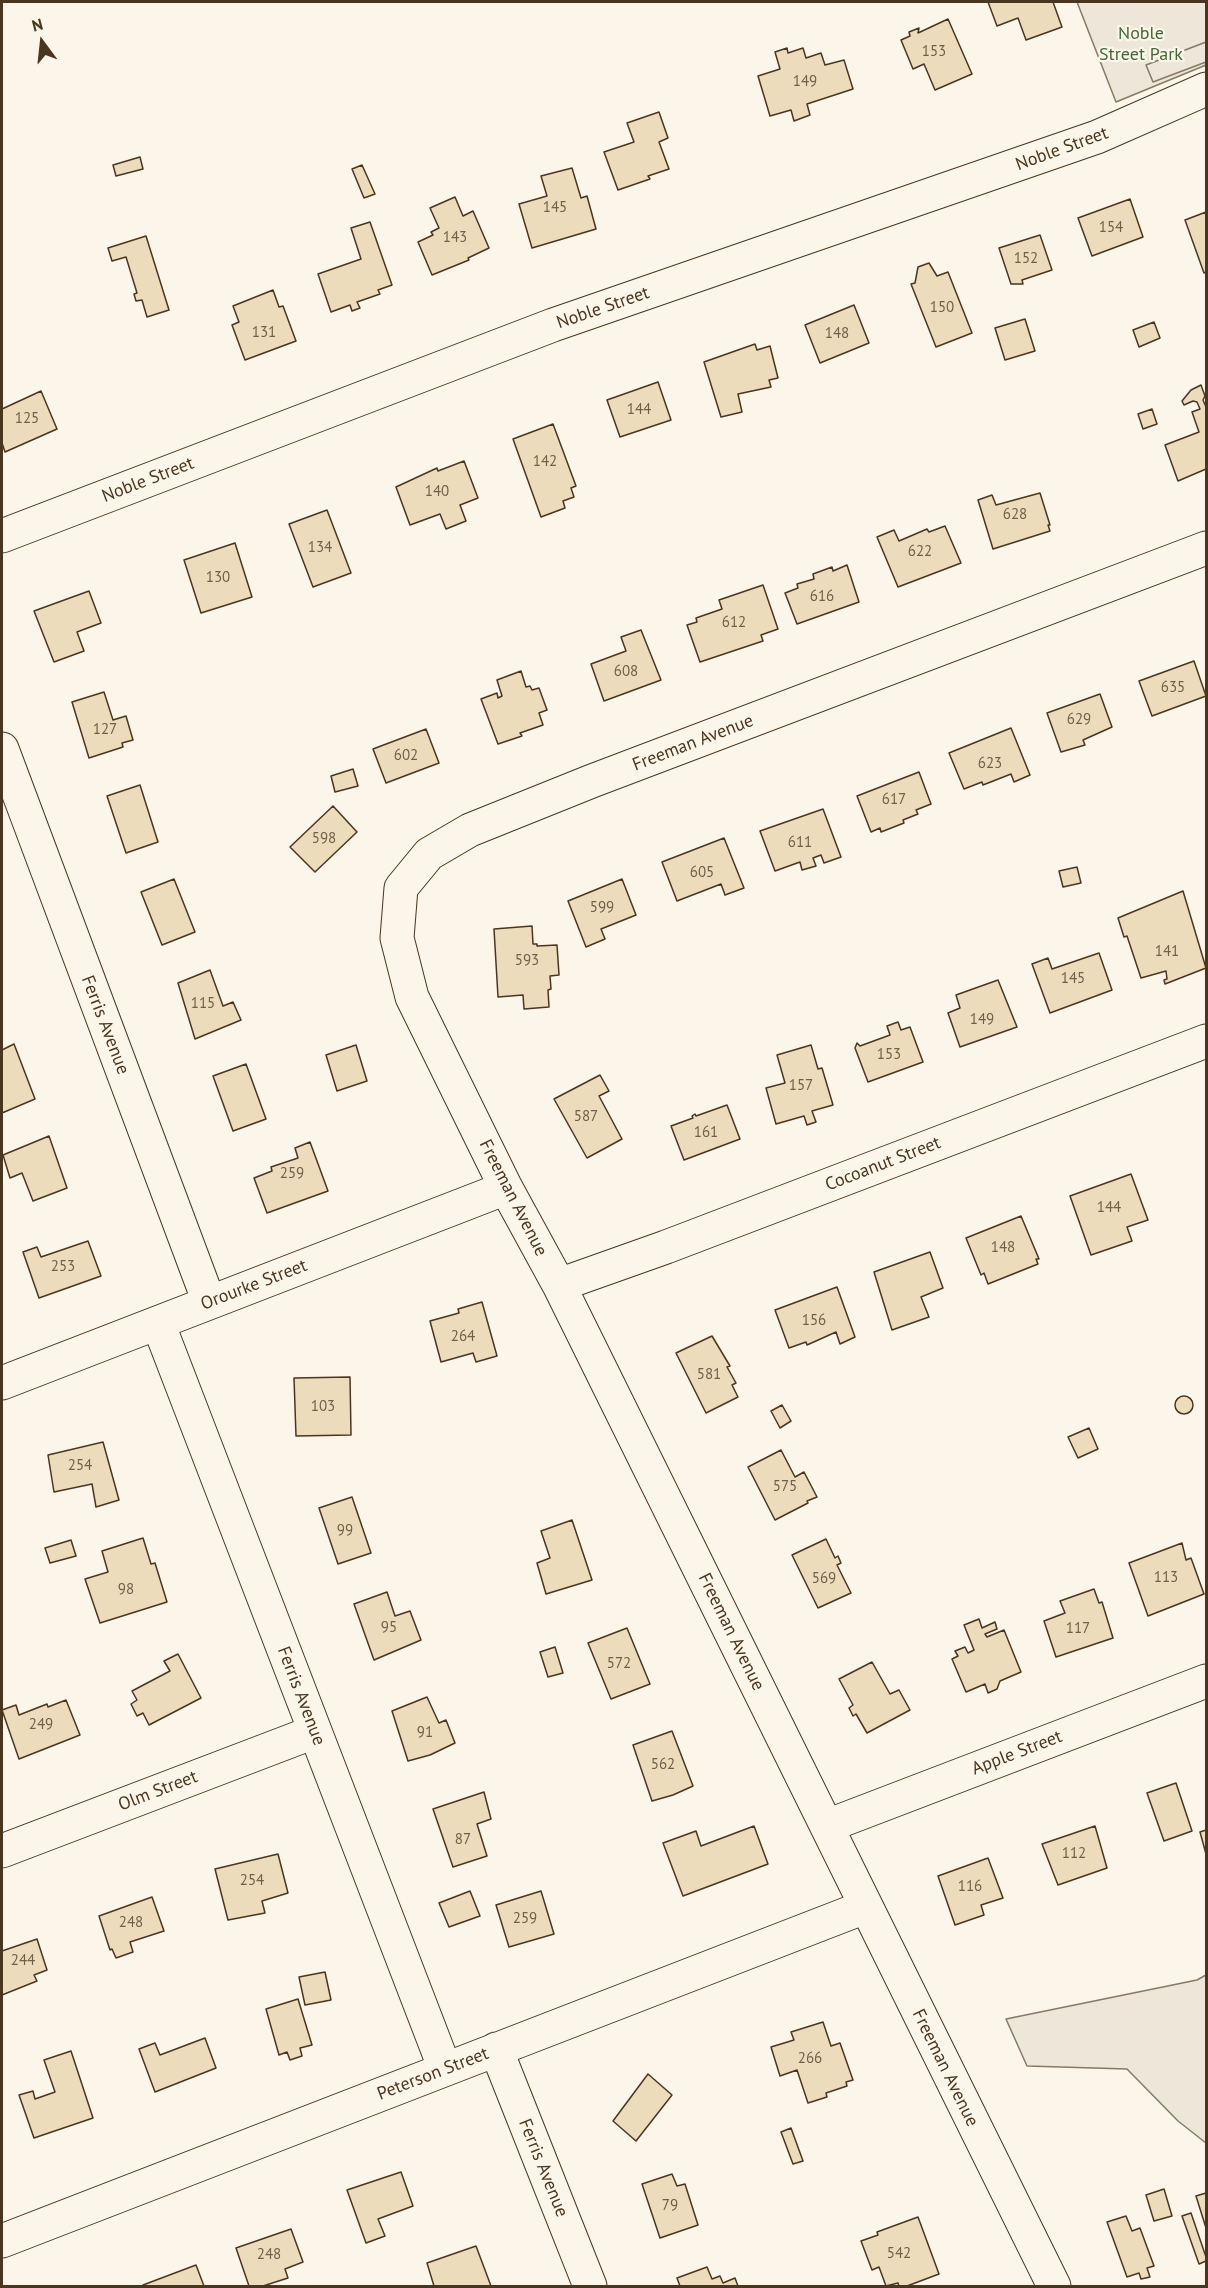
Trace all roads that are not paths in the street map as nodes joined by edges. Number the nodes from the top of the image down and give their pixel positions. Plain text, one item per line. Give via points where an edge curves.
1 (1206, 89) edge
2 (2, 536) edge
3 (1206, 548) edge
4 (2, 749) edge
5 (1206, 1041) edge
6 (506, 1188) junction
7 (559, 1286) junction
8 (209, 1302) junction
9 (158, 1323) junction
10 (2, 1383) edge
11 (1206, 1681) edge
12 (314, 1732) junction
13 (826, 1826) junction
14 (2, 1851) edge
15 (865, 1907) junction
16 (496, 2049) junction
17 (445, 2069) junction
18 (2, 2241) edge
19 (590, 2286) edge
20 (1054, 2286) edge

1 - 2 street, Noble Street via 1097,137 553,325
3 - 6 street, Freeman Avenue via 592,781 470,830 429,854 401,888 398,938 412,997
4 - 8 street, Ferris Avenue
5 - 7 street, Cocoanut Street
6 - 7 street, Freeman Avenue
6 - 8 street, Orourke Street
7 - 13 street, Freeman Avenue
8 - 9 street, Orourke Street
9 - 10 street, Orourke Street
9 - 12 street, Ferris Avenue
11 - 13 street, Apple Street
12 - 14 street, Olm Street
12 - 17 street, Ferris Avenue
13 - 15 street, Freeman Avenue
15 - 16 street, Peterson Street
15 - 20 street, Freeman Avenue
16 - 17 street, Peterson Street
16 - 19 street, Ferris Avenue
17 - 18 street, Peterson Street

